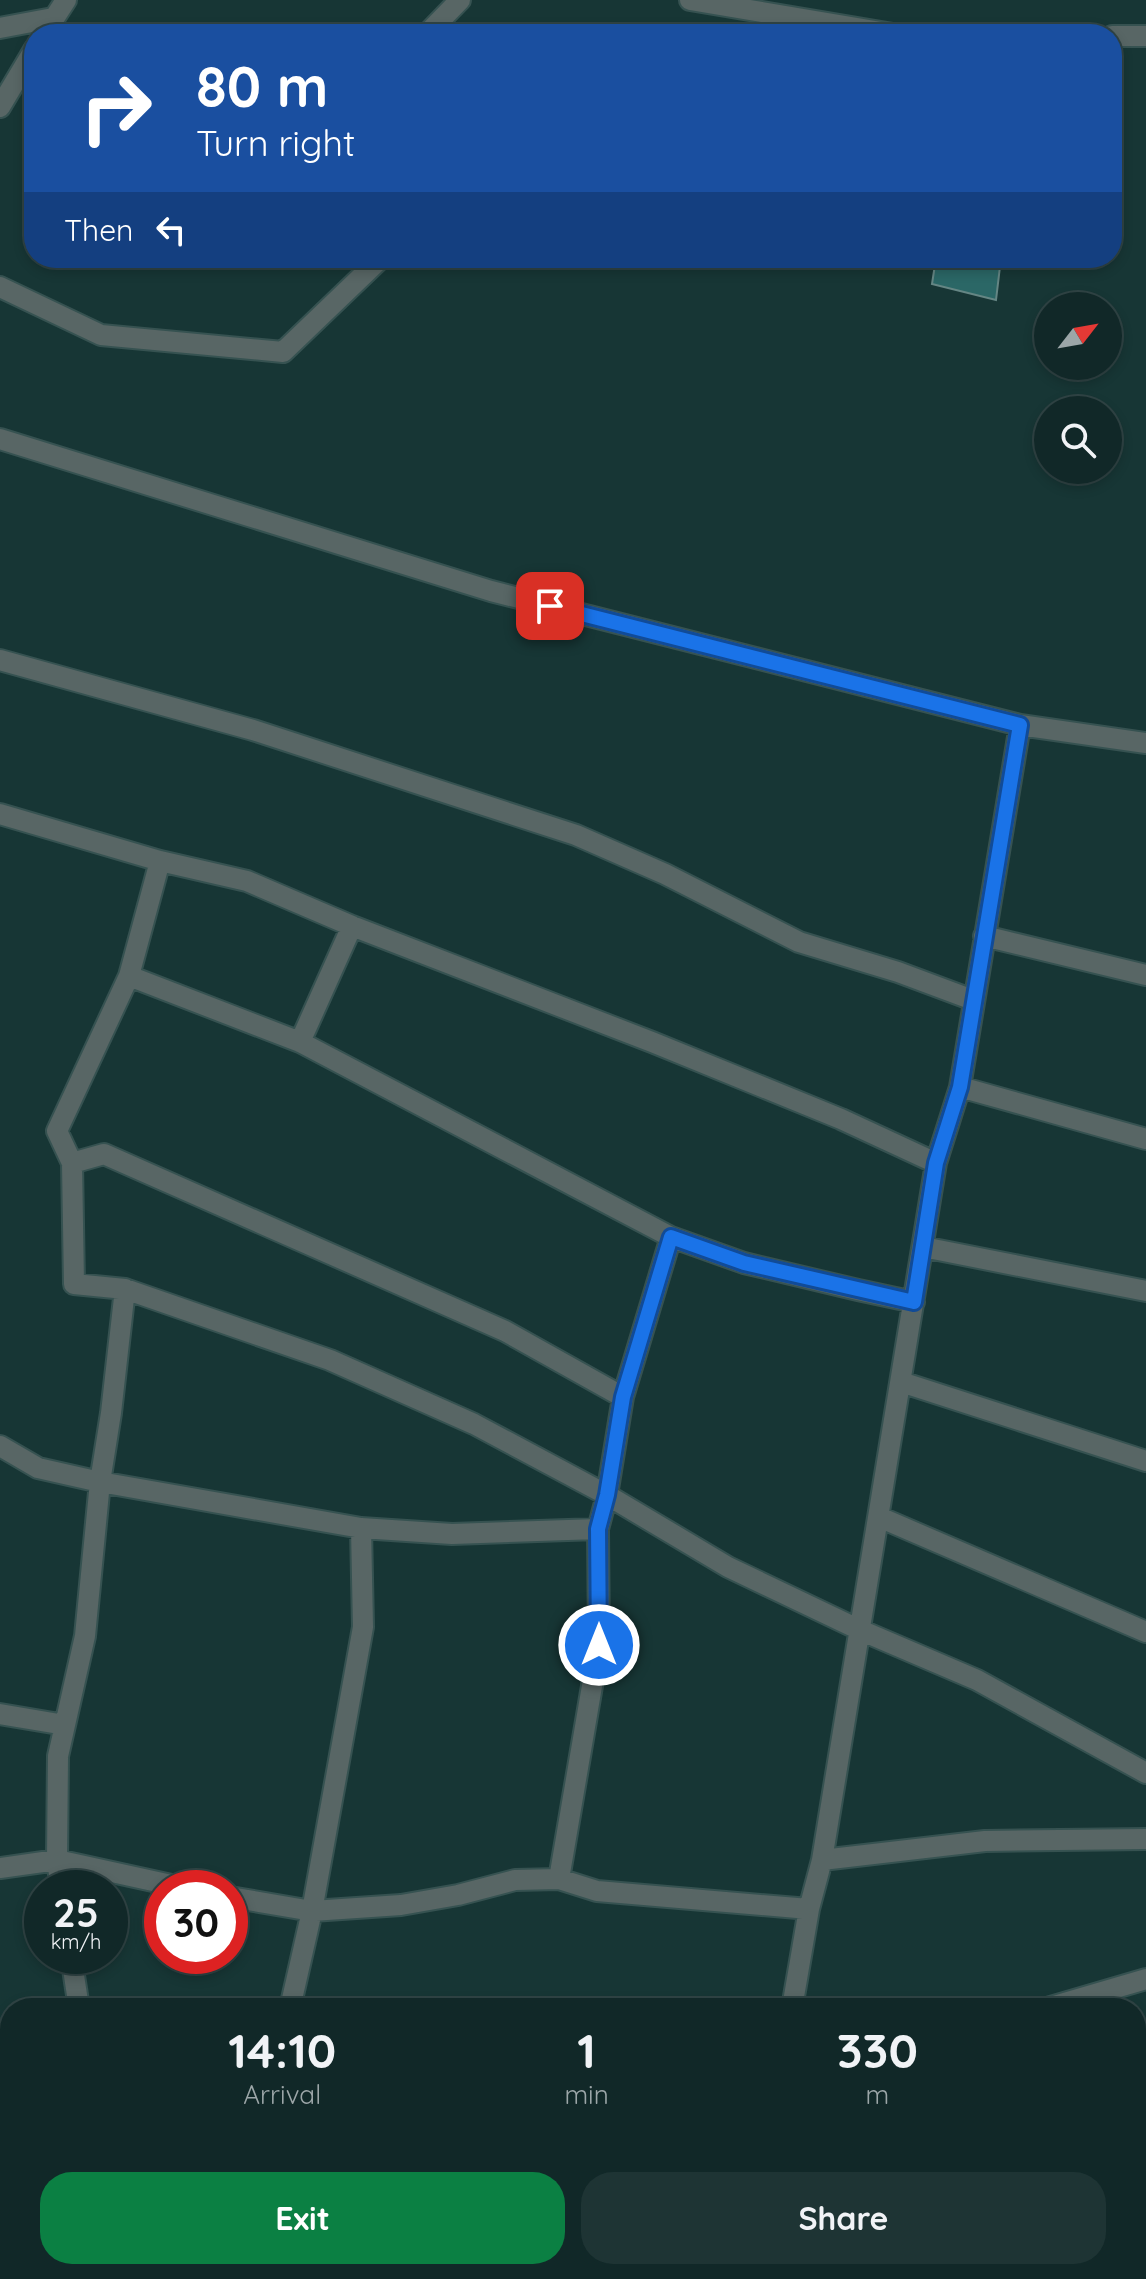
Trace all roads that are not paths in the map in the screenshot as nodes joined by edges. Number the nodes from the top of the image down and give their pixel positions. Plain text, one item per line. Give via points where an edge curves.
1 (66, 0) edge
2 (460, 0) edge
3 (690, 0) edge
4 (49, 24) edge
5 (437, 24) edge
6 (833, 24) edge
7 (24, 27) edge
8 (0, 28) edge
9 (1122, 36) edge
10 (1146, 36) edge
11 (24, 67) edge
12 (0, 107) edge
13 (371, 268) edge
14 (0, 287) edge
15 (0, 439) edge
16 (0, 660) edge
17 (1020, 725) junction
18 (1146, 743) edge
19 (0, 814) edge
20 (160, 861) junction
21 (352, 926) junction
22 (984, 936) junction
23 (1146, 975) edge
24 (129, 976) junction
25 (973, 1000) junction
26 (300, 1042) junction
27 (960, 1087) junction
28 (1146, 1139) edge
29 (72, 1163) junction
30 (936, 1163) junction
31 (671, 1237) junction
32 (923, 1247) junction
33 (125, 1289) junction
34 (1146, 1291) edge
35 (914, 1302) junction
36 (901, 1382) junction
37 (623, 1397) junction
38 (0, 1446) edge
39 (1146, 1461) edge
40 (100, 1482) junction
41 (607, 1495) junction
42 (879, 1517) junction
43 (361, 1528) junction
44 (598, 1529) junction
45 (860, 1630) junction
46 (1146, 1632) edge
47 (0, 1714) edge
48 (65, 1725) junction
49 (1146, 1773) edge
50 (1146, 1839) edge
51 (57, 1860) junction
52 (822, 1860) junction
53 (0, 1868) edge
54 (58, 1870) edge
55 (144, 1879) edge
56 (559, 1879) junction
57 (248, 1900) edge
58 (809, 1909) junction
59 (312, 1911) junction
60 (74, 1974) edge
61 (1146, 1979) edge
62 (77, 1998) edge
63 (292, 1998) edge
64 (794, 1998) edge
65 (1081, 1998) edge

1 - 4 street
2 - 5 street
3 - 6 street
7 - 8 street
9 - 10 street
11 - 12 street
13 - 14 street via 283,352 101,335
15 - 17 street via 491,591
16 - 25 street via 253,730 576,835 799,942
17 - 18 street
17 - 22 street
19 - 20 street
20 - 21 street via 247,881
20 - 24 street
21 - 26 street
21 - 30 street via 652,1042
22 - 23 street
22 - 25 street
24 - 26 street
24 - 29 street via 57,1131
25 - 27 street
26 - 31 street
27 - 28 street
27 - 30 street
29 - 33 street via 74,1284
29 - 37 street via 104,1154 505,1331
30 - 32 street
31 - 35 street via 744,1263
31 - 37 street
32 - 34 street
32 - 35 street
33 - 40 street
33 - 41 street via 330,1360 474,1424
35 - 36 street
36 - 39 street
36 - 42 street
37 - 41 street
38 - 40 street via 38,1468
40 - 43 street
40 - 48 street via 85,1636
41 - 44 street
41 - 45 street via 728,1567
42 - 45 street
42 - 46 street
43 - 44 street via 452,1534
43 - 59 street via 363,1627
44 - 56 street via 599,1645
45 - 49 street via 977,1680
45 - 52 street
47 - 48 street
48 - 51 street via 58,1756
50 - 52 street via 985,1841
51 - 53 street
51 - 54 street
51 - 55 street
52 - 58 street
56 - 58 street via 597,1891
56 - 59 street via 515,1880 401,1905
57 - 59 street
58 - 64 street
59 - 63 street
60 - 62 street
61 - 65 street

